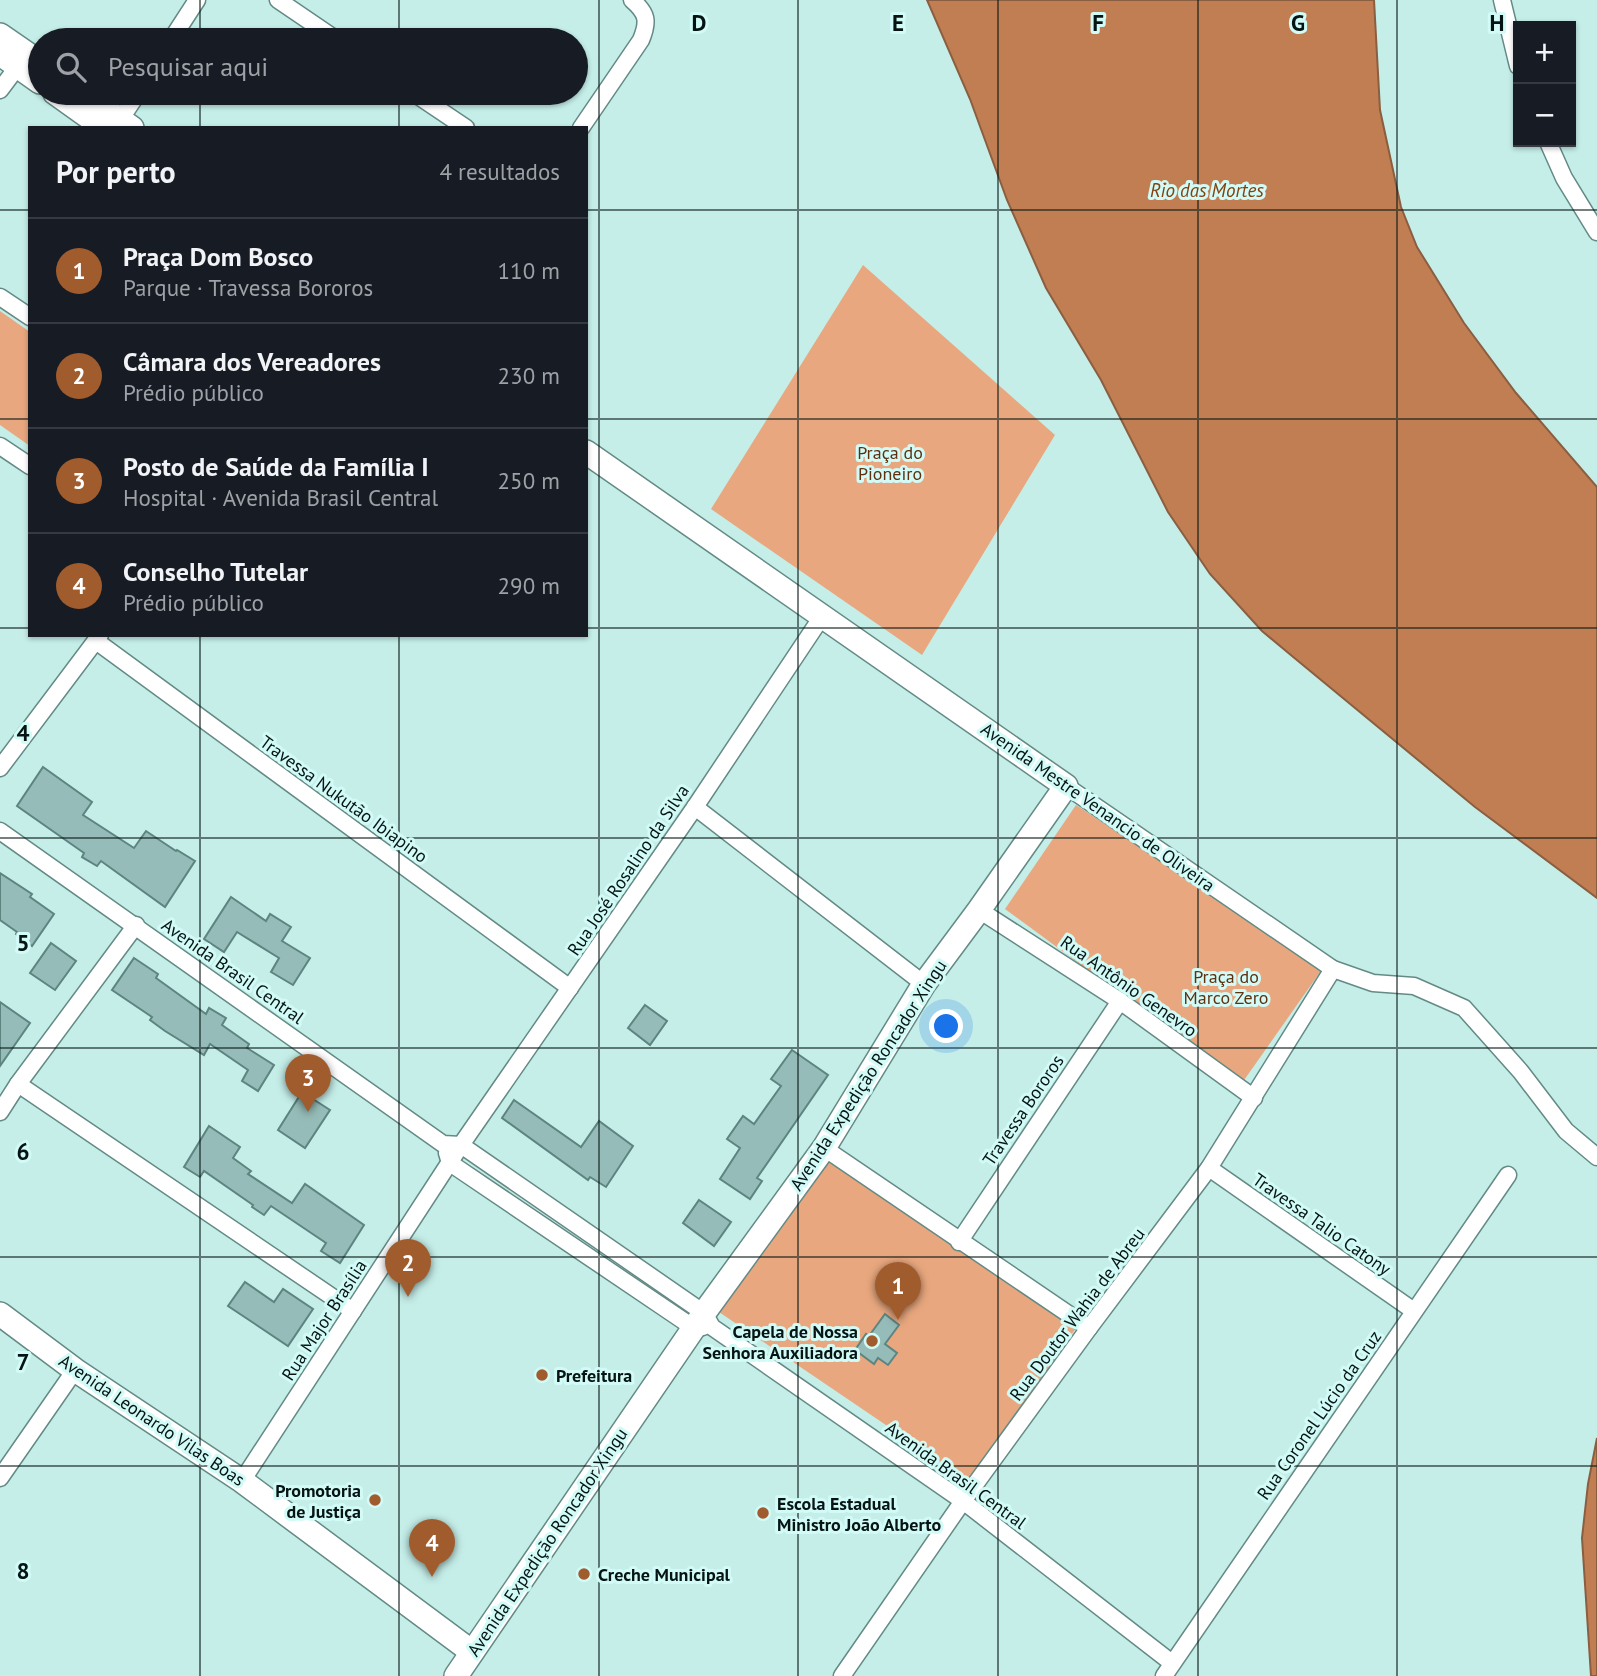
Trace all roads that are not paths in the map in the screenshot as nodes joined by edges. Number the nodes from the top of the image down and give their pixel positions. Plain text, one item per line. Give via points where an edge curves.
1 (197, 0) edge
2 (278, 0) edge
3 (632, 0) edge
4 (1502, 0) edge
5 (179, 28) edge
6 (319, 28) edge
7 (0, 35) edge
8 (1513, 45) edge
9 (19, 61) edge
10 (0, 90) edge
11 (78, 105) edge
12 (95, 105) edge
13 (131, 105) edge
14 (432, 105) edge
15 (118, 126) edge
16 (463, 126) edge
17 (582, 126) edge
18 (1550, 147) edge
19 (1597, 232) edge
20 (0, 297) edge
21 (28, 316) edge
22 (0, 446) edge
23 (588, 453) edge
24 (28, 465) edge
25 (823, 615) junction
26 (98, 638) edge
27 (0, 768) edge
28 (1066, 786) junction
29 (695, 807) junction
30 (0, 831) edge
31 (979, 910) junction
32 (136, 925) junction
33 (1333, 969) junction
34 (923, 984) junction
35 (570, 988) junction
36 (1120, 1001) junction
37 (18, 1084) junction
38 (1254, 1098) junction
39 (0, 1112) edge
40 (443, 1144) junction
41 (461, 1145) junction
42 (824, 1148) junction
43 (1597, 1157) edge
44 (450, 1163) junction
45 (1209, 1168) junction
46 (1508, 1175) dead end
47 (959, 1242) junction
48 (353, 1311) junction
49 (1414, 1311) junction
50 (0, 1314) edge
51 (703, 1322) junction
52 (1088, 1328) junction
53 (75, 1370) junction
54 (0, 1478) edge
55 (243, 1480) junction
56 (963, 1502) junction
57 (472, 1652) junction
58 (1168, 1669) edge
59 (456, 1676) edge
60 (842, 1676) edge

1 - 5 street
2 - 6 street
3 - 17 street via 642,8 646,28
4 - 8 street
7 - 9 street
9 - 10 street
11 - 15 street
12 - 15 street
13 - 15 street
14 - 16 street
18 - 19 street
20 - 21 street
22 - 24 street
23 - 25 street, Avenida Mestre Venancio de Oliveira
25 - 28 street, Avenida Mestre Venancio de Oliveira
25 - 29 street, Rua José Rosalino da Silva
26 - 27 street
26 - 35 street, Travessa Nukutão Ibiapino
28 - 31 street, Avenida Expedição Roncador Xingu
28 - 33 street, Avenida Mestre Venancio de Oliveira
29 - 34 street
29 - 35 street, Rua José Rosalino da Silva
30 - 32 street, Avenida Brasil Central
31 - 34 street, Avenida Expedição Roncador Xingu
31 - 36 street, Rua Antônio Genevro
32 - 37 street
32 - 40 street, Avenida Brasil Central
33 - 38 street, Rua Doutor Wahia de Abreu
33 - 43 street, Avenida Mestre Venancio de Oliveira via 1373,982 1414,986 1464,1009 1566,1131
34 - 42 street, Avenida Expedição Roncador Xingu
35 - 41 street, Rua José Rosalino da Silva
36 - 38 street, Rua Antônio Genevro
36 - 47 street, Travessa Bororos
37 - 39 street
37 - 48 street
38 - 45 street, Rua Doutor Wahia de Abreu
40 - 41 street
40 - 44 street
41 - 44 street, Rua Major Brasília
41 - 51 street, Avenida Brasil Central
42 - 47 street
42 - 51 street, Avenida Expedição Roncador Xingu
44 - 48 street, Rua Major Brasília
44 - 51 street, Avenida Brasil Central
45 - 49 street, Travessa Talio Catony
45 - 52 street, Rua Doutor Wahia de Abreu
46 - 49 street, Rua Coronel Lúcio da Cruz
47 - 52 street
48 - 55 street, Rua Major Brasília
49 - 58 street, Rua Coronel Lúcio da Cruz
50 - 53 street, Avenida Leonardo Vilas Boas
51 - 56 street, Avenida Brasil Central
51 - 57 street, Avenida Expedição Roncador Xingu
52 - 56 street, Rua Doutor Wahia de Abreu
53 - 54 street
53 - 55 street, Avenida Leonardo Vilas Boas
55 - 57 street, Avenida Leonardo Vilas Boas
56 - 58 street, Avenida Brasil Central
56 - 60 street, Rua Doutor Wahia de Abreu
57 - 59 street, Avenida Expedição Roncador Xingu

